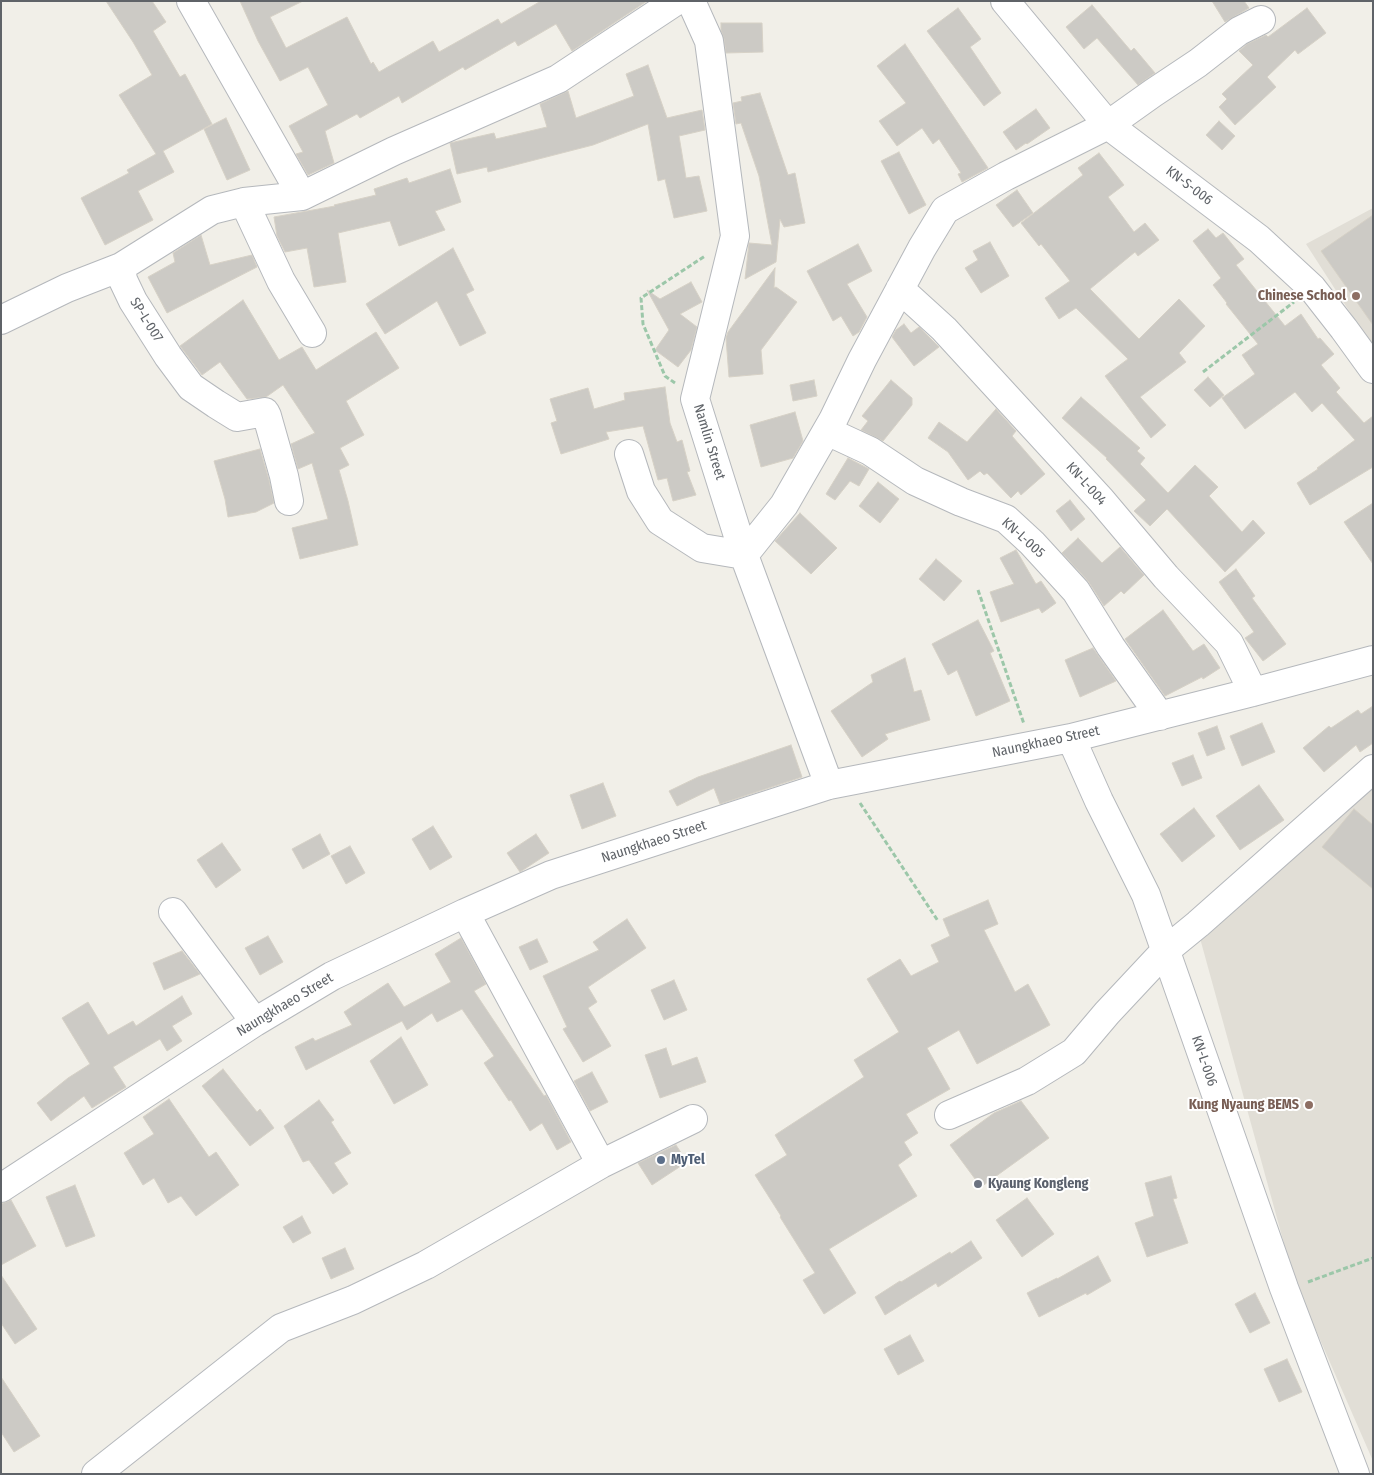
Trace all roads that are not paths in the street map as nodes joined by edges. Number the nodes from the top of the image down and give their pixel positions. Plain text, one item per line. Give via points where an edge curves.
1 (191, 1) edge
2 (676, 1) edge
3 (691, 1) edge
4 (1005, 1) edge
5 (1261, 20) dead end
6 (1108, 125) junction
7 (302, 196) junction
8 (244, 202) junction
9 (121, 267) junction
10 (900, 289) junction
11 (1, 320) edge
12 (312, 333) dead end
13 (1373, 369) edge
14 (827, 431) junction
15 (629, 454) dead end
16 (289, 501) dead end
17 (744, 556) junction
18 (1373, 660) edge
19 (1252, 692) junction
20 (1160, 716) junction
21 (1072, 738) junction
22 (1373, 768) edge
23 (838, 783) junction
24 (172, 912) dead end
25 (465, 913) junction
26 (1165, 951) junction
27 (255, 1022) junction
28 (949, 1115) dead end
29 (693, 1119) dead end
30 (601, 1164) junction
31 (1, 1188) edge
32 (96, 1474) edge
33 (1356, 1474) edge

1 - 7 street
2 - 7 street via 558,80 394,151
3 - 17 street, Namlin Street via 709,41 736,236 695,399
4 - 6 street, KN-S-006
5 - 6 street via 1239,31
6 - 10 street via 945,210
6 - 13 street, KN-S-006 via 1259,239 1312,288
7 - 8 street
8 - 9 street via 212,210
8 - 12 street via 281,281
9 - 11 street via 67,288
9 - 16 street, SP-L-007 via 133,301 191,387 237,417 265,412
10 - 14 street
10 - 19 street, KN-L-004 via 944,329 1229,642
14 - 17 street via 784,505
14 - 20 street, KN-L-005 via 870,451 915,480 1006,519 1076,591
15 - 17 street via 641,491 660,521 702,548
17 - 23 street, Namlin Street
18 - 19 street, Naungkhaeo Street
19 - 20 street, Naungkhaeo Street
20 - 21 street, Naungkhaeo Street
21 - 23 street, Naungkhaeo Street
21 - 26 street, KN-L-006 via 1146,895
22 - 26 street
23 - 25 street, Naungkhaeo Street via 551,876
24 - 27 street
25 - 27 street, Naungkhaeo Street via 332,976
25 - 30 street
26 - 28 street via 1074,1052 1027,1081
26 - 33 street, KN-L-006 via 1284,1288
27 - 31 street, Naungkhaeo Street
29 - 30 street
30 - 32 street via 426,1265 353,1300 281,1328

